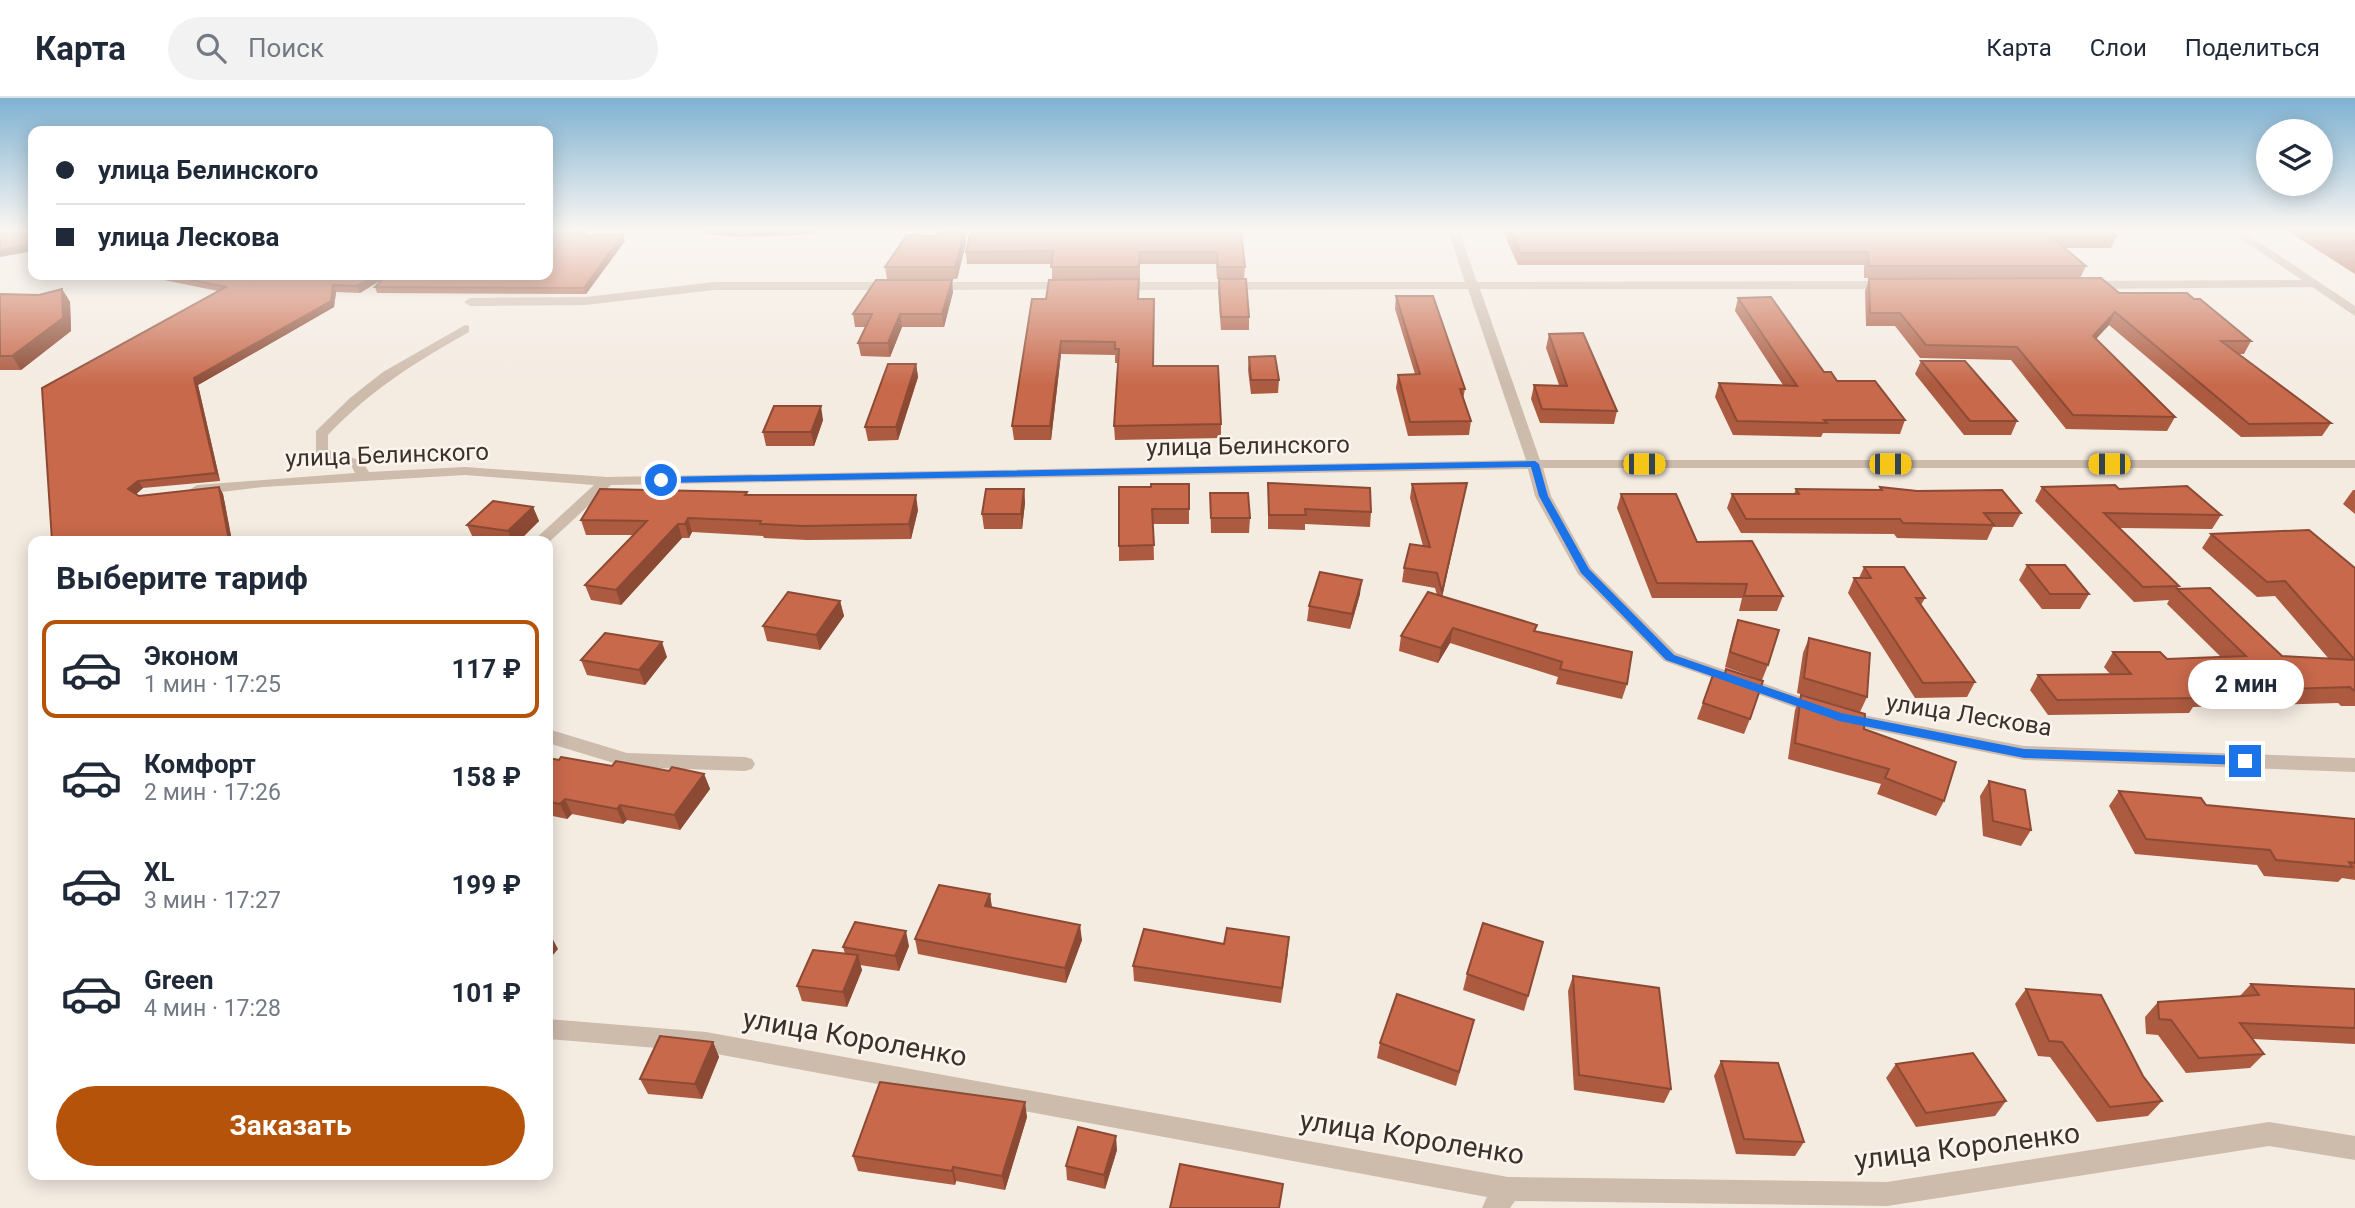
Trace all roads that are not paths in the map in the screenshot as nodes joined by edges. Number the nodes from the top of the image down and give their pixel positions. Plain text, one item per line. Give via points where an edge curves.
1 (1473, 282) edge
2 (2311, 282) edge
3 (2314, 284) junction
4 (1908, 285) edge
5 (2076, 285) edge
6 (908, 286) edge
7 (922, 286) edge
8 (1087, 286) edge
9 (1101, 286) edge
10 (1475, 286) junction
11 (470, 302) dead end
12 (2355, 312) edge
13 (465, 329) dead end
14 (1535, 464) junction
15 (2355, 464) edge
16 (365, 477) junction
17 (607, 481) junction
18 (183, 492) edge
19 (546, 536) edge
20 (553, 738) edge
21 (745, 764) dead end
22 (2355, 765) edge
23 (553, 1029) edge
24 (2355, 1148) edge
25 (1502, 1198) edge

1 - 10 street
2 - 3 street
3 - 5 street
3 - 12 street
4 - 10 street
6 - 11 street via 714,286 585,301
7 - 8 street
9 - 10 street
10 - 14 street
13 - 16 street via 386,373 347,404 321,434 321,452 357,464
14 - 15 street, улица Белинского
14 - 17 street, улица Белинского
14 - 22 street, улица Лескова via 1544,496 1584,570 1670,657 1839,717 2024,753
16 - 17 street, улица Белинского via 466,471
16 - 18 street, улица Белинского
17 - 19 street
20 - 21 street via 627,760
23 - 25 street, улица Короленко via 706,1042
24 - 25 street, улица Короленко via 2269,1134 1887,1194

